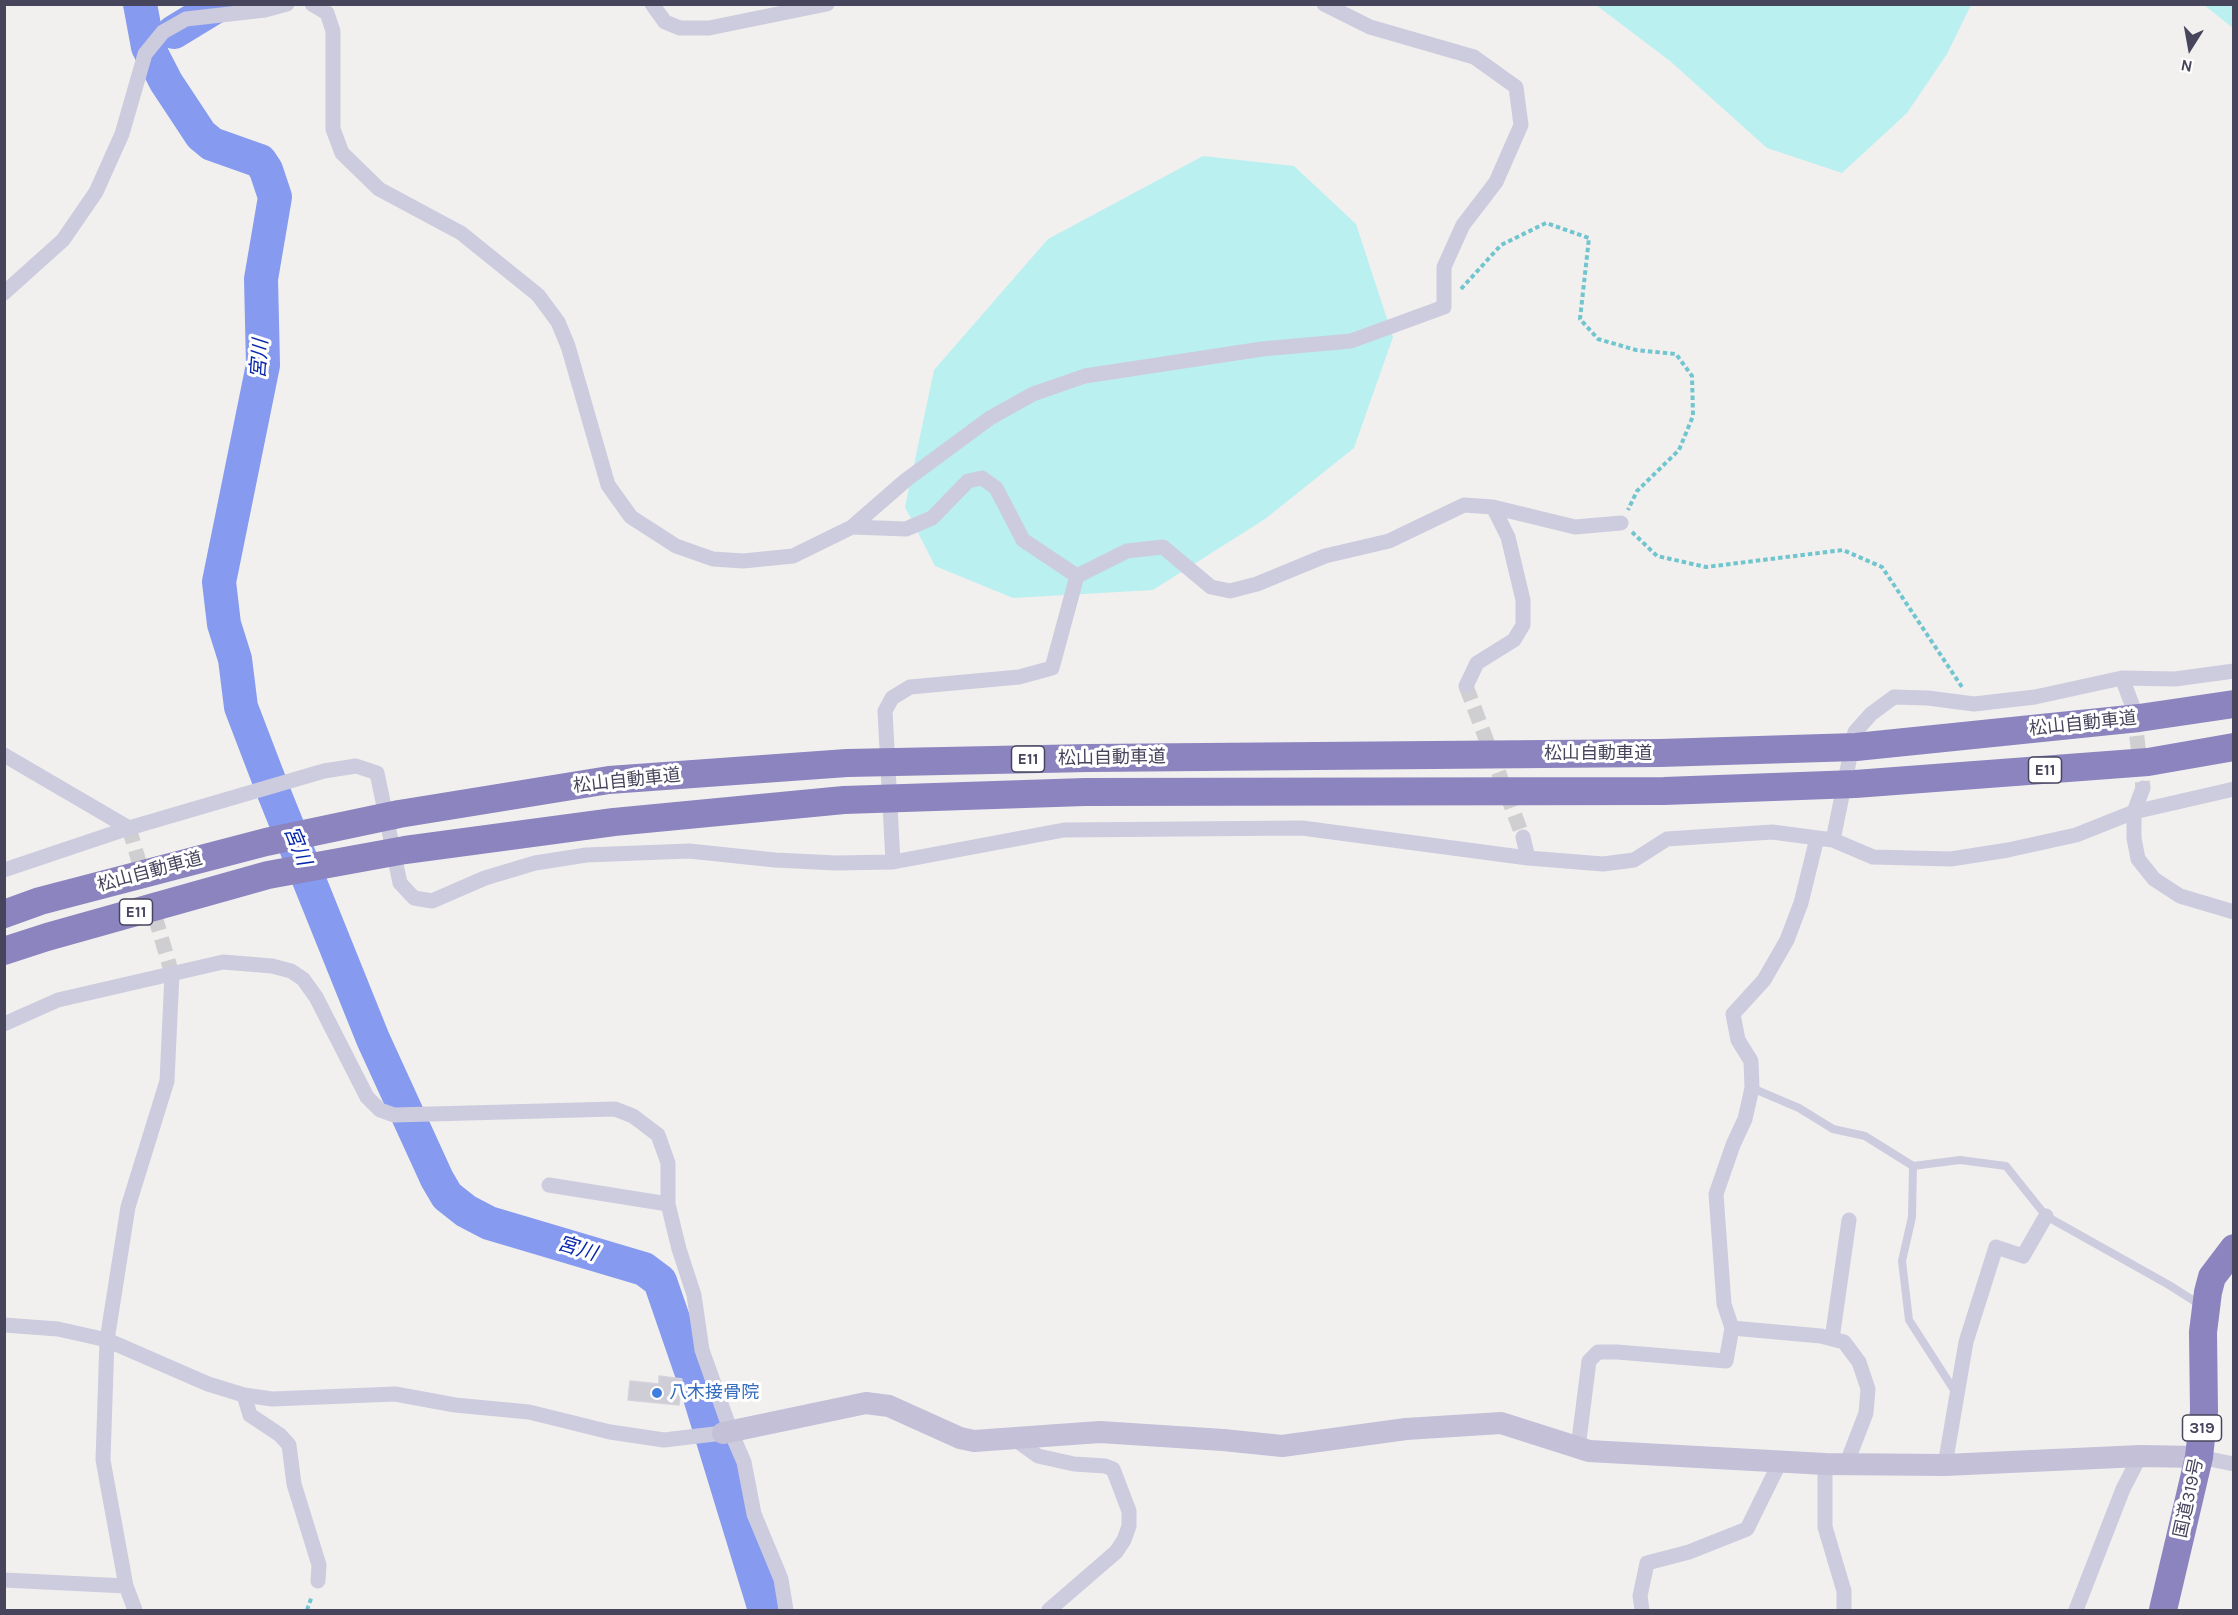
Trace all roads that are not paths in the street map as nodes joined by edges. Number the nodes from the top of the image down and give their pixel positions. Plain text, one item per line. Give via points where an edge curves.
1 (287, 4) edge
2 (312, 4) edge
3 (652, 4) edge
4 (827, 4) edge
5 (1324, 4) edge
6 (332, 9) edge
7 (4, 293) edge
8 (1492, 507) junction
9 (1621, 523) road end
10 (852, 527) junction
11 (1077, 576) junction
12 (2234, 671) edge
13 (2122, 678) junction
14 (1466, 686) dead end
15 (2234, 704) edge
16 (2133, 707) tunnel mouth
17 (2234, 747) edge
18 (4, 755) edge
19 (2143, 788) tunnel mouth
20 (2234, 789) edge
21 (2134, 812) junction
22 (129, 828) junction
23 (1523, 837) tunnel mouth
24 (1817, 838) junction
25 (1833, 840) junction
26 (1528, 858) junction
27 (893, 862) junction
28 (4, 870) edge
29 (2234, 912) edge
30 (4, 914) edge
31 (4, 951) edge
32 (172, 974) junction
33 (4, 1024) edge
34 (1752, 1088) junction
35 (1913, 1166) junction
36 (549, 1185) dead end
37 (668, 1204) junction
38 (2046, 1216) junction
39 (1849, 1220) dead end
40 (2234, 1248) edge
41 (2206, 1308) junction
42 (4, 1325) edge
43 (1732, 1328) junction
44 (1833, 1339) junction
45 (107, 1340) junction
46 (244, 1395) junction
47 (1957, 1395) junction
48 (719, 1434) junction
49 (1013, 1438) junction
50 (1578, 1448) junction
51 (2140, 1456) junction
52 (2199, 1457) junction
53 (1780, 1462) junction
54 (2234, 1464) edge
55 (1836, 1465) junction
56 (1945, 1465) junction
57 (4, 1580) edge
58 (318, 1581) dead end
59 (126, 1586) junction
60 (135, 1611) edge
61 (786, 1611) edge
62 (1049, 1611) edge
63 (1642, 1611) edge
64 (1844, 1611) edge
65 (2076, 1611) edge
66 (2163, 1611) edge

1 - 7 street via 186,19 163,32 145,54 122,134 96,192 63,240
2 - 6 street
3 - 4 street via 664,22 680,28 709,28
5 - 10 street via 1370,27 1474,57 1516,87 1521,125 1496,182 1463,225 1444,267 1444,307 1351,341 1262,349 1085,376 1033,394 981,425 906,480
6 - 10 street via 333,129 342,153 379,189 461,234 538,295 558,322 568,346 608,485 631,517 676,546 713,559 743,561 793,556
8 - 9 street via 1575,527
8 - 11 street via 1464,505 1389,541 1325,556 1257,585 1230,591 1211,587 1163,547 1127,551
8 - 14 street via 1508,537 1523,600 1523,625 1514,640 1477,663
10 - 11 street via 906,529 932,518 968,481 982,478 996,488 1023,540
11 - 27 street via 1052,668 1019,677 910,687 892,698 885,711
12 - 13 street via 2175,679
13 - 16 street
13 - 25 street via 2035,697 1974,704 1894,697 1870,714 1855,732
15 - 30 highway, 松山自動車道 / E11 via 2139,718 1856,747 847,763 609,780 399,814 266,842
17 - 31 highway, 松山自動車道 / E11 via 2148,762 1855,784 1665,791 1085,792 844,800 614,822 405,850 268,875
18 - 22 street
19 - 21 street
20 - 21 street
21 - 25 street via 2076,835 1951,859 1873,857
21 - 29 street via 2138,859 2154,879 2180,896
22 - 27 street via 324,771 356,766 377,773 400,883 414,898 432,901 485,878 535,863 586,855 688,851 816,862
22 - 28 street
23 - 26 street
24 - 25 street
24 - 26 street via 1772,832 1667,839 1634,860 1604,864
24 - 34 street via 1787,940 1764,980 1733,1014 1738,1040 1751,1061
26 - 27 street via 1290,828 1064,830
32 - 33 street via 58,1000
32 - 37 street via 223,962 291,971 303,979 316,997 367,1097 380,1110 394,1115 615,1109 633,1116 658,1135 668,1163
32 - 45 street via 167,1081 128,1207
34 - 35 lane via 1833,1129 1865,1136
34 - 43 street via 1745,1119 1716,1194 1724,1304
35 - 38 lane via 1960,1161 2006,1166
35 - 47 lane via 1912,1217 1902,1261 1909,1320
36 - 37 street
37 - 48 street via 694,1295
38 - 41 lane
38 - 47 street via 2023,1256 1996,1247 1966,1342
39 - 44 street
40 - 41 highway, 国道319号 / 319 via 2212,1278
41 - 52 highway, 国道319号 / 319
42 - 45 street via 58,1329
43 - 44 street
43 - 50 street via 1726,1361 1598,1352 1589,1361
44 - 55 street via 1844,1342 1859,1362 1868,1389 1866,1413
45 - 46 street via 208,1384
45 - 59 street via 104,1460
46 - 48 street via 272,1399 395,1395 529,1412 610,1432 664,1440
46 - 58 street via 250,1415 289,1445 294,1484 319,1565
47 - 56 street
48 - 49 street via 866,1403 889,1406 960,1438
48 - 61 street via 744,1462 754,1514 781,1579
49 - 50 street via 1100,1432 1282,1446 1406,1429 1501,1423
49 - 62 street via 1038,1456 1113,1469 1129,1511 1129,1526 1116,1552
50 - 53 street
51 - 52 street
51 - 56 street
51 - 65 street
52 - 54 street
52 - 66 highway, 国道319号 / 319
53 - 55 street
53 - 63 street via 1747,1529 1689,1552 1647,1563 1640,1596
55 - 56 street
55 - 64 street via 1825,1527 1844,1591
57 - 59 street
59 - 60 street

